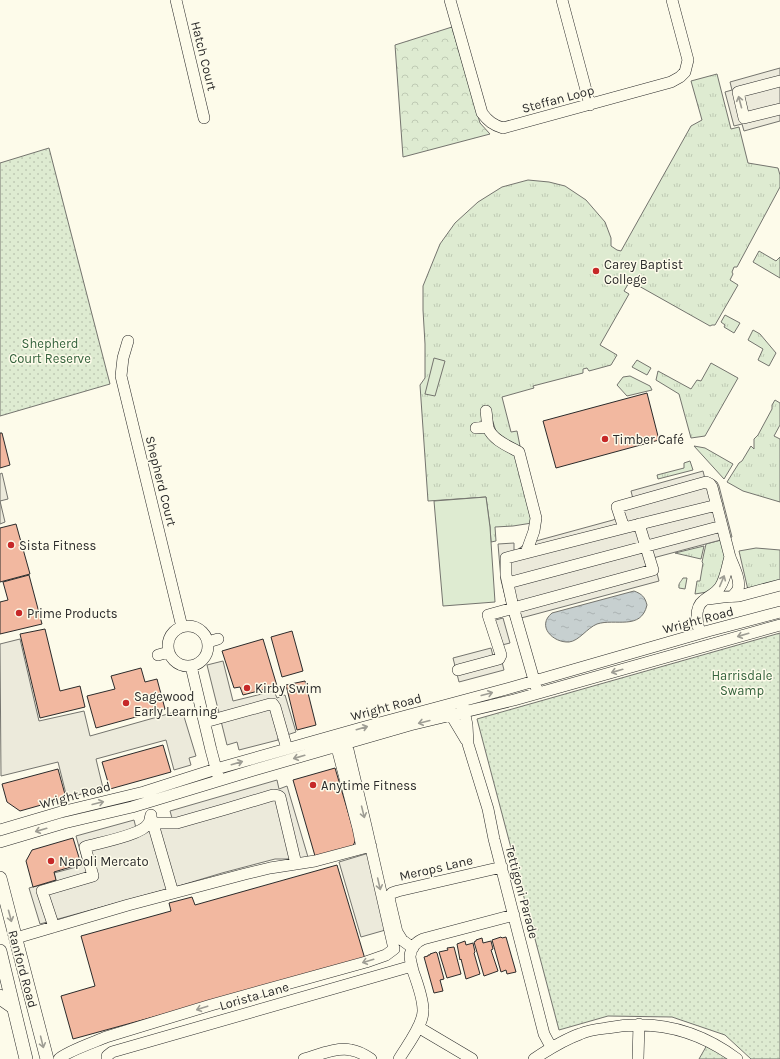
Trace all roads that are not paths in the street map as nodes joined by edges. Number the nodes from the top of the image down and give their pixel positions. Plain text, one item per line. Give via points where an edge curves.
1 (176, 0) edge
2 (450, 0) edge
3 (562, 0) edge
4 (672, 0) edge
5 (780, 81) edge
6 (590, 104) junction
7 (780, 109) edge
8 (204, 118) dead end
9 (128, 342) dead end
10 (486, 411) dead end
11 (488, 427) junction
12 (476, 428) dead end
13 (717, 505) junction
14 (640, 524) junction
15 (722, 526) junction
16 (624, 528) junction
17 (646, 547) junction
18 (526, 553) junction
19 (730, 557) junction
20 (508, 583) junction
21 (780, 586) edge
22 (732, 597) junction
23 (706, 599) junction
24 (513, 608) junction
25 (780, 612) edge
26 (780, 625) edge
27 (182, 627) junction
28 (704, 632) junction
29 (709, 645) junction
30 (169, 652) junction
31 (158, 656) dead end
32 (191, 666) junction
33 (458, 670) dead end
34 (534, 681) junction
35 (538, 693) junction
36 (463, 706) junction
37 (450, 710) junction
38 (205, 722) junction
39 (340, 740) junction
40 (468, 744) junction
41 (287, 749) junction
42 (216, 769) junction
43 (220, 781) junction
44 (144, 792) junction
45 (147, 803) junction
46 (62, 818) junction
47 (152, 819) junction
48 (0, 830) edge
49 (0, 842) edge
50 (361, 850) junction
51 (296, 864) junction
52 (502, 867) junction
53 (0, 878) edge
54 (173, 893) junction
55 (514, 915) junction
56 (54, 927) junction
57 (16, 938) junction
58 (413, 948) junction
59 (0, 951) edge
60 (412, 966) junction
61 (2, 971) edge
62 (0, 995) edge
63 (14, 1009) junction
64 (639, 1024) junction
65 (418, 1027) junction
66 (551, 1047) junction
67 (26, 1059) edge
68 (47, 1059) edge
69 (59, 1059) edge
70 (107, 1059) edge
71 (304, 1059) edge
72 (371, 1059) edge
73 (399, 1059) edge
74 (472, 1059) edge
75 (534, 1059) edge
76 (638, 1059) edge
77 (737, 1059) edge

1 - 8 street, Hatch Court
2 - 6 street, Steffan Loop via 482,113 488,121 503,128
3 - 6 street
4 - 6 street, Steffan Loop via 688,60 685,72 671,82
7 -> 5 street via 744,118 738,92
9 - 27 street, Shepherd Court via 120,376
10 - 11 street
11 - 12 street
11 - 18 street via 497,440 519,452 536,518
13 - 14 street
13 - 15 street
13 - 16 street via 712,486 706,482 617,507
14 - 16 street
14 - 17 street
15 - 17 street
15 - 19 street
16 - 18 street
17 - 20 street
17 - 24 street via 652,570
18 - 20 street via 506,558
19 - 22 street via 739,584
23 -> 19 street via 721,586
20 - 24 street
21 - 22 street
22 - 23 street
23 - 28 street via 698,607 697,624
24 - 33 street via 488,615 501,655 498,659
24 - 34 street
25 - 28 street, Wright Road
26 -> 29 street, Wright Road
27 - 30 street via 172,635
27 - 32 street via 195,628 213,640 203,660
28 - 29 street
28 - 34 street, Wright Road
29 -> 35 street, Wright Road
30 - 31 street
30 - 32 street via 179,664
32 - 38 street
34 - 35 street
36 -> 34 street, Wright Road
35 - 36 street, Wright Road via 514,700
36 - 37 street, Wright Road
36 - 40 street, Tettigoni Parade
37 - 39 street, Wright Road
37 - 40 street, Tettigoni Parade
38 - 41 street via 273,704
38 - 42 street
39 - 41 street, Wright Road
39 -> 43 street, Wright Road
39 - 50 street
40 - 52 street, Tettigoni Parade
42 -> 41 street, Wright Road
42 - 43 street
42 - 44 street, Wright Road
43 - 45 street, Wright Road
44 - 45 street
46 -> 44 street, Wright Road
45 - 46 street, Wright Road
45 - 47 street
46 - 48 street, Wright Road
46 -> 49 street, Wright Road
47 - 51 street via 177,823 278,796
47 - 54 street
47 - 56 street via 146,827 134,833 85,847 93,876 42,891
50 - 51 street
50 -> 69 street via 394,949 386,956 106,1037
51 - 54 street via 270,868
52 - 55 street, Tettigoni Parade
52 - 58 street, Merops Lane via 392,893 389,901 397,932 402,940
53 -> 57 main road, Ranford Road
54 - 56 street
55 - 58 street via 423,939
55 - 66 street, Tettigoni Parade via 544,1034
56 - 57 street
57 -> 68 main road, Ranford Road
58 - 60 street via 410,956
59 - 61 main road, Ranford Road
60 - 65 street via 423,1010
60 - 70 street, Lorista Lane via 112,1052
61 - 63 main road, Ranford Road
62 - 63 street via 4,1002
63 - 67 main road, Ranford Road
64 - 66 street via 581,1033
64 - 76 street
64 - 77 street via 686,1032 724,1049
65 - 73 street
65 - 74 street
66 - 75 street
71 - 72 street via 344,1049

